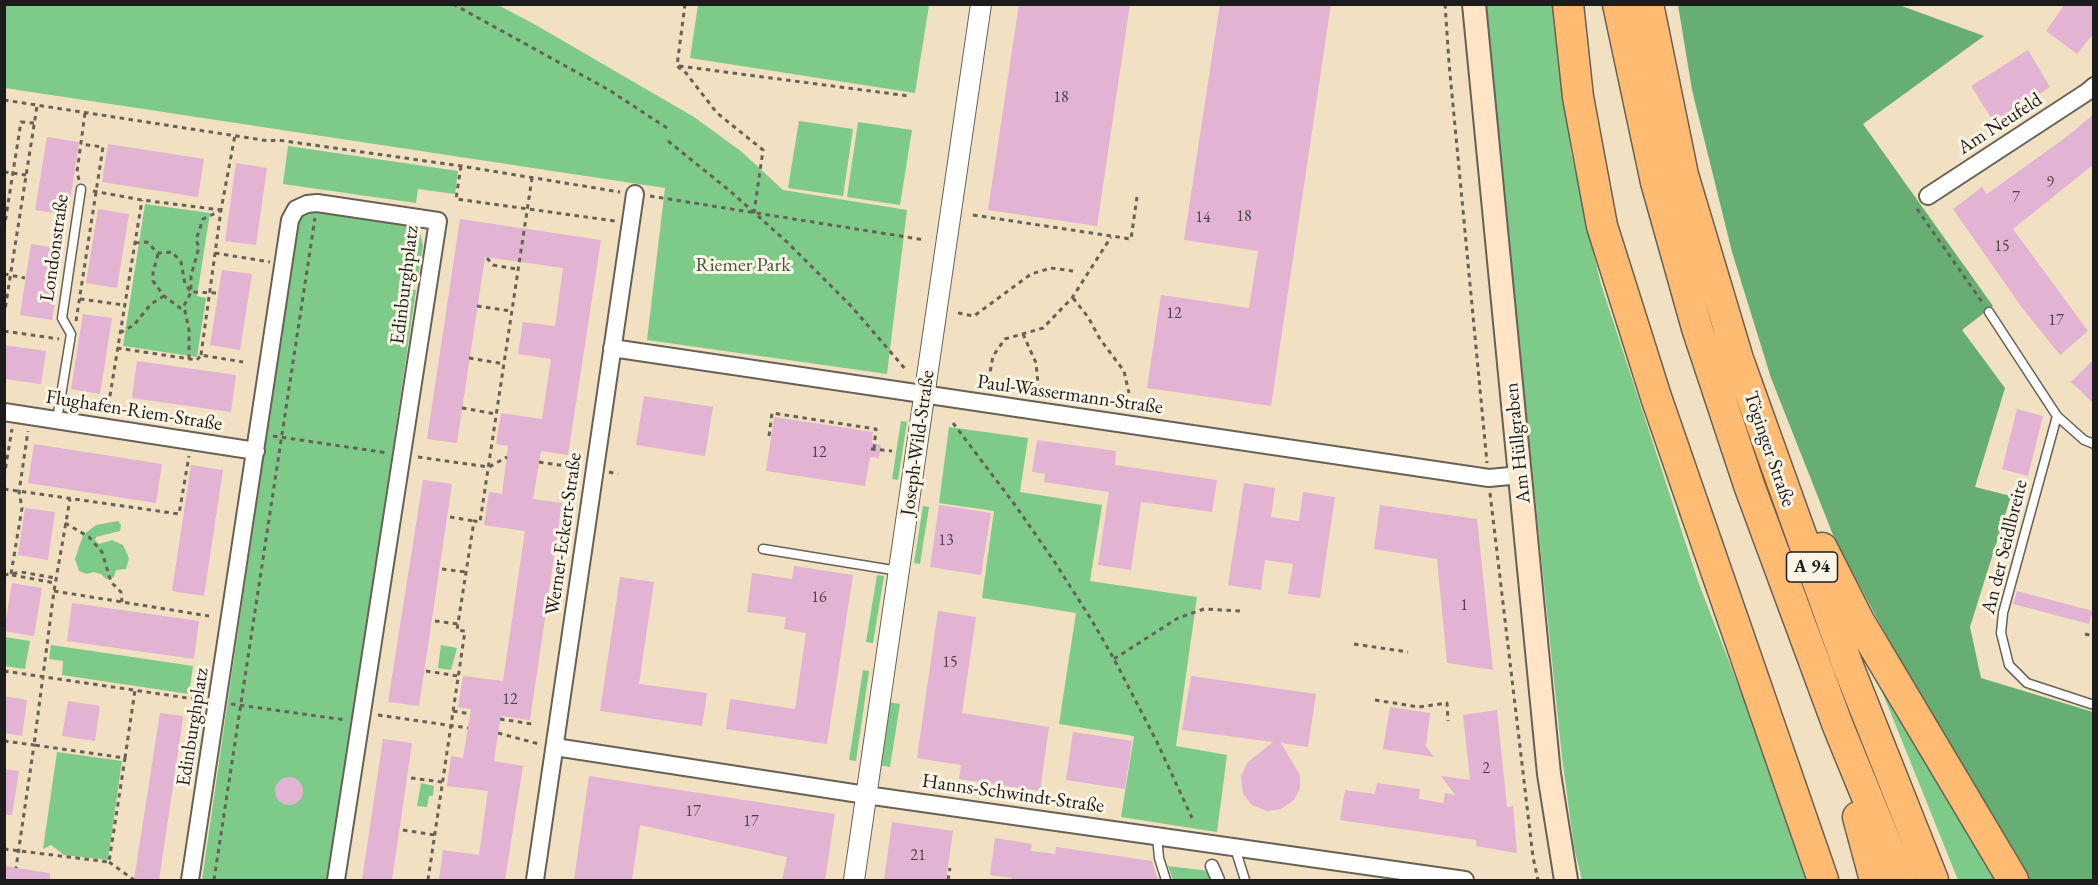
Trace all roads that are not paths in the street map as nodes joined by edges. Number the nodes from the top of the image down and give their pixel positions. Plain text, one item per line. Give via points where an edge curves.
1 (981, 4) edge
2 (1474, 4) edge
3 (1568, 4) edge
4 (1617, 4) edge
5 (1648, 4) edge
6 (2094, 86) edge
7 (81, 189) road end
8 (635, 194) road end
9 (1928, 196) road end
10 (1989, 312) road end
11 (612, 348) junction
12 (1738, 359) junction
13 (925, 395) junction
14 (4, 412) edge
15 (2057, 416) junction
16 (57, 420) junction
17 (2094, 444) edge
18 (256, 451) junction
19 (1521, 475) junction
20 (763, 549) dead end
21 (899, 571) junction
22 (2094, 705) edge
23 (1838, 726) junction
24 (555, 747) junction
25 (866, 795) junction
26 (1157, 836) junction
27 (1235, 847) junction
28 (1212, 866) dead end
29 (190, 880) edge
30 (336, 880) edge
31 (535, 880) edge
32 (854, 880) edge
33 (1166, 880) edge
34 (1218, 880) edge
35 (1245, 880) edge
36 (1465, 880) edge
37 (1566, 880) edge
38 (1823, 880) edge
39 (1875, 880) edge
40 (1901, 880) edge
41 (1933, 880) edge
42 (2013, 880) edge

1 - 13 street, Joseph-Wild-Straße
2 - 19 main road, Am Hüllgraben
3 - 38 highway via 1578,97 1602,226 1656,398
4 - 23 highway, Töginger Straße / A 94 via 1656,182 1697,328 1749,485
5 - 12 highway, Töginger Straße / A 94 via 1683,175
6 - 9 street, Am Neufeld
7 - 16 lane, Londonstraße via 62,318 70,337
8 - 11 street, Werner-Eckert-Straße
10 - 15 lane
11 - 13 street, Paul-Wassermann-Straße
11 - 24 street, Werner-Eckert-Straße
12 - 41 highway, Töginger Straße / A 94 via 1848,666
12 - 42 highway via 1760,382 1816,536 1859,621
13 - 19 street, Paul-Wassermann-Straße via 1489,478
13 - 21 street, Joseph-Wild-Straße
14 - 16 street, Flughafen-Riem-Straße
15 - 17 lane
15 - 22 lane, An der Seidlbreite via 2003,613 2001,633 2009,665 2027,683
16 - 18 street, Flughafen-Riem-Straße
18 - 29 street, Edinburghplatz
18 - 30 street, Edinburghplatz via 290,220 296,209 317,203 438,221
19 - 37 main road, Am Hüllgraben via 1549,774
20 - 21 lane
21 - 25 street, Joseph-Wild-Straße
23 - 39 highway
23 - 40 highway, Töginger Straße / A 94
24 - 25 street, Hanns-Schwindt-Straße
24 - 31 street, Werner-Eckert-Straße
25 - 26 street, Hanns-Schwindt-Straße
25 - 32 street, Joseph-Wild-Straße
26 - 27 street, Hanns-Schwindt-Straße
26 - 33 lane
27 - 35 lane
27 - 36 street, Hanns-Schwindt-Straße
28 - 34 street

